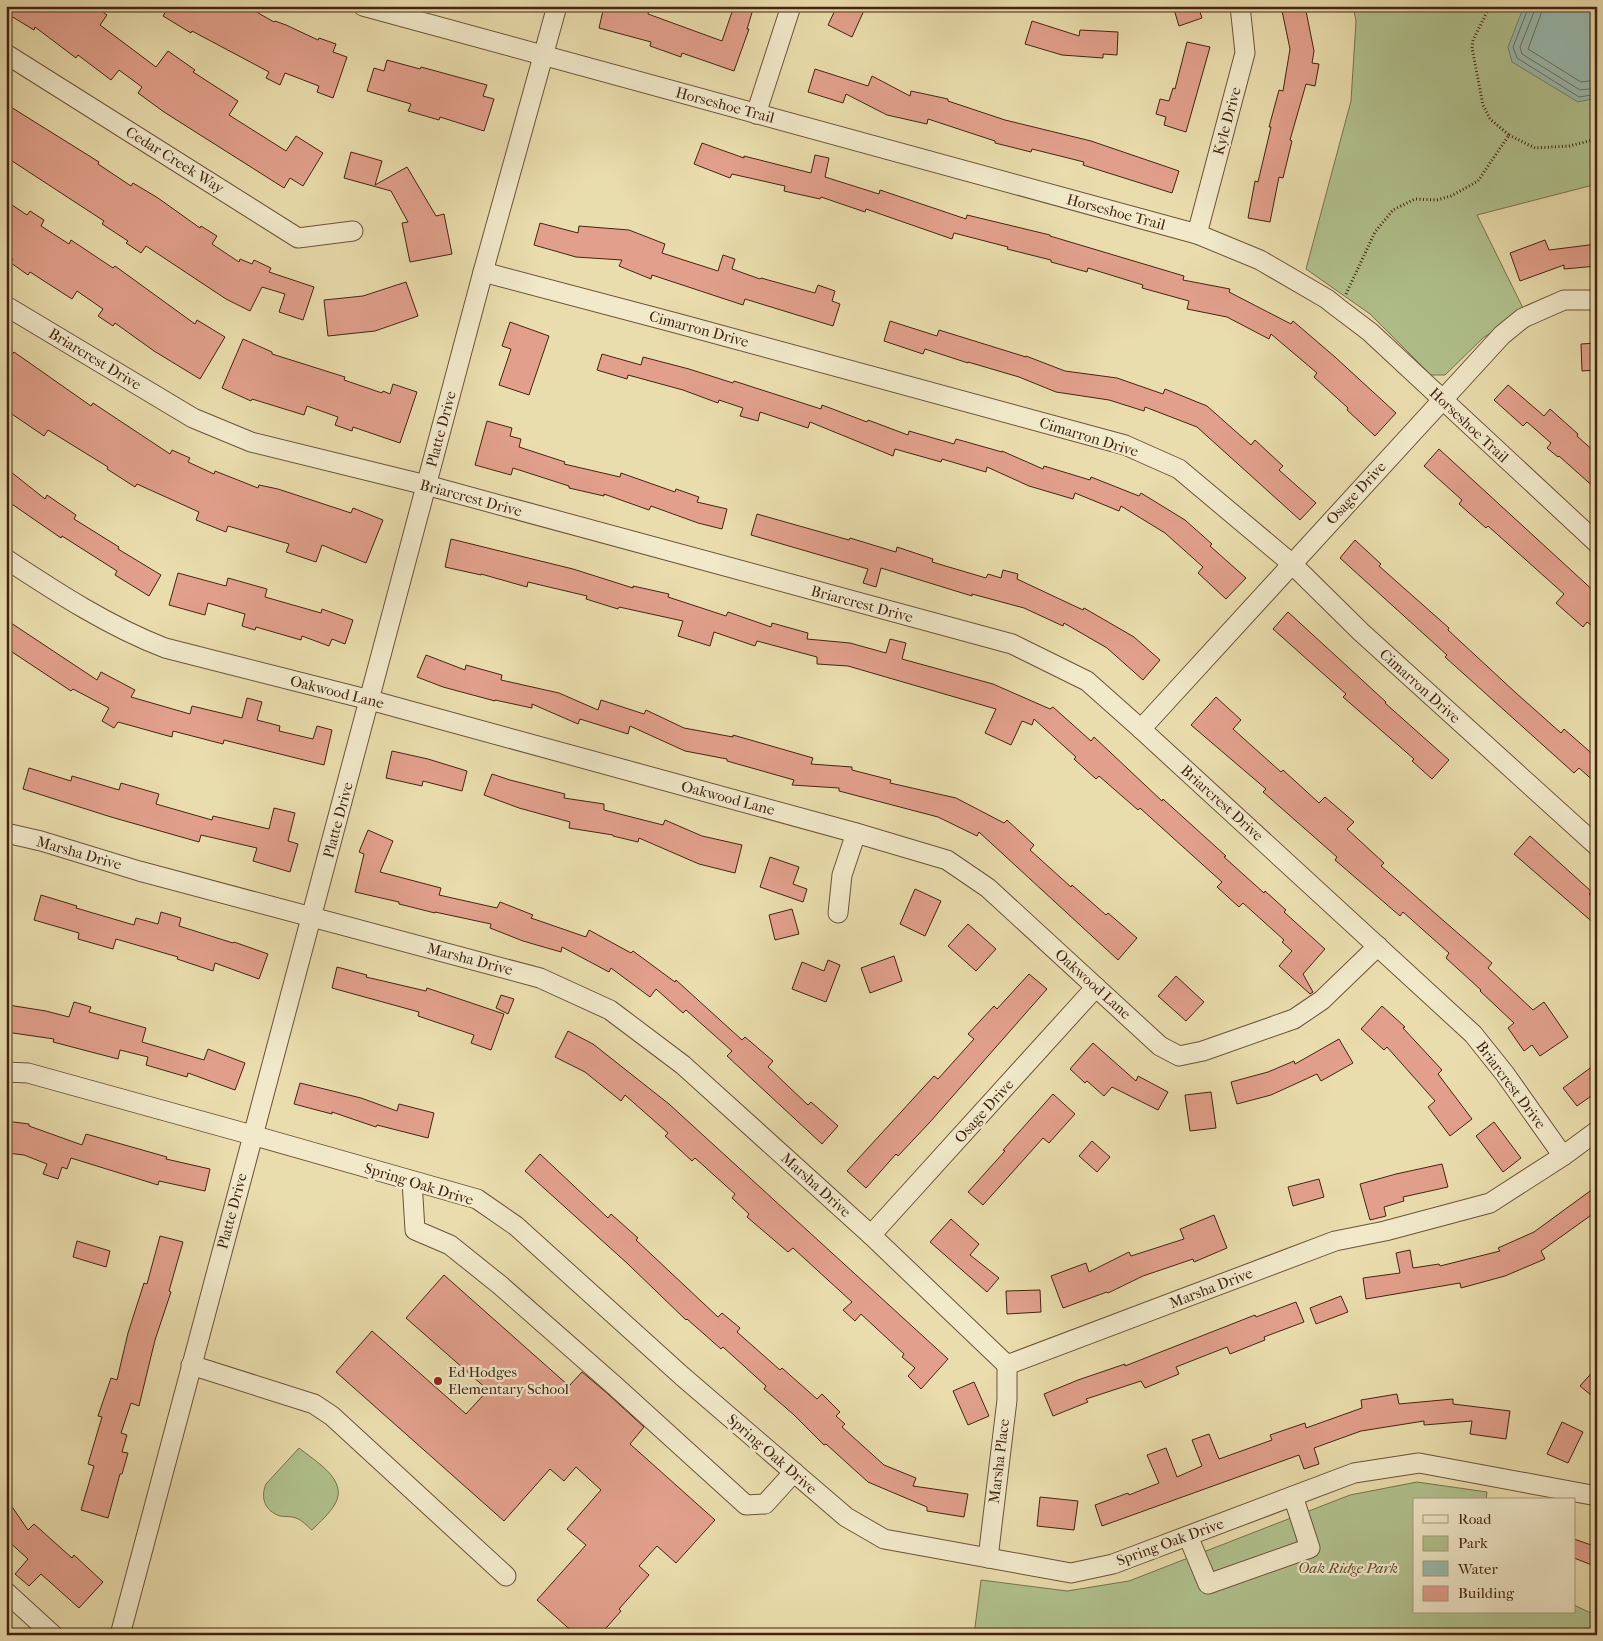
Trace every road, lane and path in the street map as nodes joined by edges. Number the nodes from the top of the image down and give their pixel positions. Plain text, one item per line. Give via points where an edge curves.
1 (362, 6) edge
2 (557, 6) edge
3 (791, 6) edge
4 (1240, 6) edge
5 (1490, 6) edge
6 (6, 54) edge
7 (543, 56) junction
8 (756, 114) junction
9 (1509, 135) junction
10 (1597, 139) edge
11 (352, 231) dead end
12 (1197, 234) junction
13 (483, 272) junction
14 (1597, 300) edge
15 (6, 306) edge
16 (1337, 307) junction
17 (1442, 399) junction
18 (426, 485) junction
19 (1597, 543) edge
20 (6, 559) edge
21 (1291, 563) junction
22 (370, 700) junction
23 (1141, 729) junction
24 (6, 833) edge
25 (856, 833) junction
26 (1597, 846) edge
27 (838, 913) dead end
28 (312, 917) junction
29 (1378, 946) junction
30 (1096, 987) junction
31 (6, 1072) edge
32 (1597, 1131) edge
33 (252, 1135) junction
34 (1563, 1156) junction
35 (412, 1181) junction
36 (871, 1235) junction
37 (1007, 1364) junction
38 (191, 1365) junction
39 (794, 1472) junction
40 (1595, 1491) edge
41 (1294, 1496) junction
42 (1188, 1536) junction
43 (988, 1558) junction
44 (506, 1576) dead end
45 (6, 1592) edge
46 (53, 1635) edge
47 (120, 1635) edge

1 - 7 street, Horseshoe Trail
2 - 7 street, Platte Drive
3 - 8 street
4 - 12 street, Kyle Drive via 1245,53
5 - 9 path via 1472,48 1483,105 1490,119
6 - 11 street, Cedar Creek Way via 298,238
7 - 8 street, Horseshoe Trail
7 - 13 street, Platte Drive
8 - 12 street, Horseshoe Trail
9 - 10 path via 1535,148 1569,146
9 - 16 path via 1478,181 1451,196 1437,200 1415,199 1393,210 1375,232
12 - 16 street, Horseshoe Trail via 1260,260
13 - 18 street, Platte Drive
13 - 21 street, Cimarron Drive via 1125,445 1179,469
14 - 17 street, Osage Drive via 1564,300 1523,318 1502,335
15 - 18 street, Briarcrest Drive via 193,418 251,442
16 - 17 street, Horseshoe Trail via 1370,332
17 - 19 street, Horseshoe Trail
17 - 21 street, Osage Drive
18 - 22 street, Platte Drive
18 - 23 street, Briarcrest Drive via 1012,644 1087,681
20 - 22 street, Oakwood Lane via 138,638 164,648
21 - 23 street, Osage Drive
21 - 26 street, Cimarron Drive via 1361,632
22 - 25 street, Oakwood Lane
22 - 28 street, Platte Drive
23 - 29 street, Briarcrest Drive
24 - 28 street, Marsha Drive
25 - 27 street via 842,875
25 - 30 street, Oakwood Lane via 947,860 988,888
28 - 33 street, Platte Drive
28 - 36 street, Marsha Drive via 540,978 610,1010 683,1065
29 - 30 street, Oakwood Lane via 1322,1000 1294,1019 1203,1051 1178,1056 1160,1046
29 - 34 street, Briarcrest Drive via 1473,1034
30 - 36 street, Osage Drive
31 - 33 street, Spring Oak Drive via 28,1073
32 - 34 street, Marsha Drive
33 - 35 street, Spring Oak Drive
33 - 38 street, Platte Drive
34 - 37 street, Marsha Drive via 1490,1203 1335,1241
35 - 39 street, Spring Oak Drive via 477,1200 516,1226
35 - 39 street via 415,1230 450,1245 500,1285 746,1505 765,1504
36 - 37 street, Marsha Drive
37 - 43 street, Marsha Place via 1007,1400
38 - 44 street via 314,1404 332,1416
38 - 47 street, Platte Drive
39 - 43 street, Spring Oak Drive via 846,1517 884,1539
40 - 41 street, Spring Oak Drive via 1419,1464 1354,1473
41 - 42 street, Spring Oak Drive
41 - 42 street via 1310,1548 1208,1584
42 - 43 street, Spring Oak Drive via 1113,1564 1071,1573
45 - 46 street

